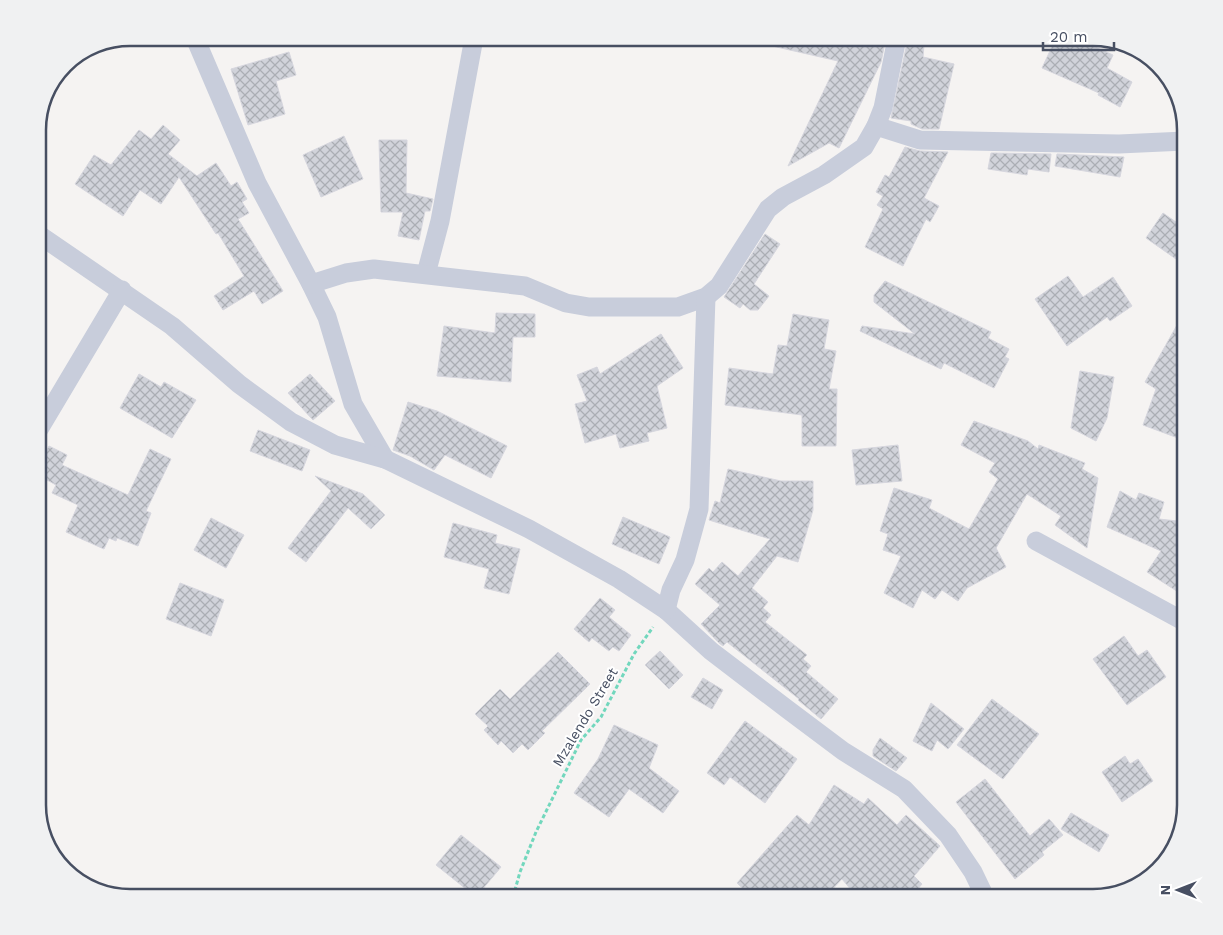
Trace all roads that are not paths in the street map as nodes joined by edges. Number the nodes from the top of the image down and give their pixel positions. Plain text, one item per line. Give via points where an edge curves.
1 (198, 46) edge
2 (473, 46) edge
3 (896, 46) edge
4 (876, 126) junction
5 (1177, 141) edge
6 (46, 239) edge
7 (426, 274) junction
8 (311, 284) junction
9 (122, 290) junction
10 (706, 297) junction
11 (46, 418) edge
12 (384, 459) junction
13 (1036, 541) dead end
14 (666, 610) junction
15 (1177, 617) edge
16 (981, 889) edge

1 - 8 street via 257,183
2 - 7 street via 440,221
3 - 4 street
4 - 5 street via 920,140 1119,144
4 - 10 street via 864,147 768,209 719,286
6 - 9 street
7 - 8 street via 363,269
7 - 10 street via 525,286 566,303 589,307 678,307
8 - 12 street via 327,317 353,404
9 - 11 street
9 - 12 street via 291,422 335,445
10 - 14 street via 699,509 685,560
12 - 14 street via 528,530 619,579
13 - 15 street
14 - 16 street via 711,651 787,709 904,789 948,835

